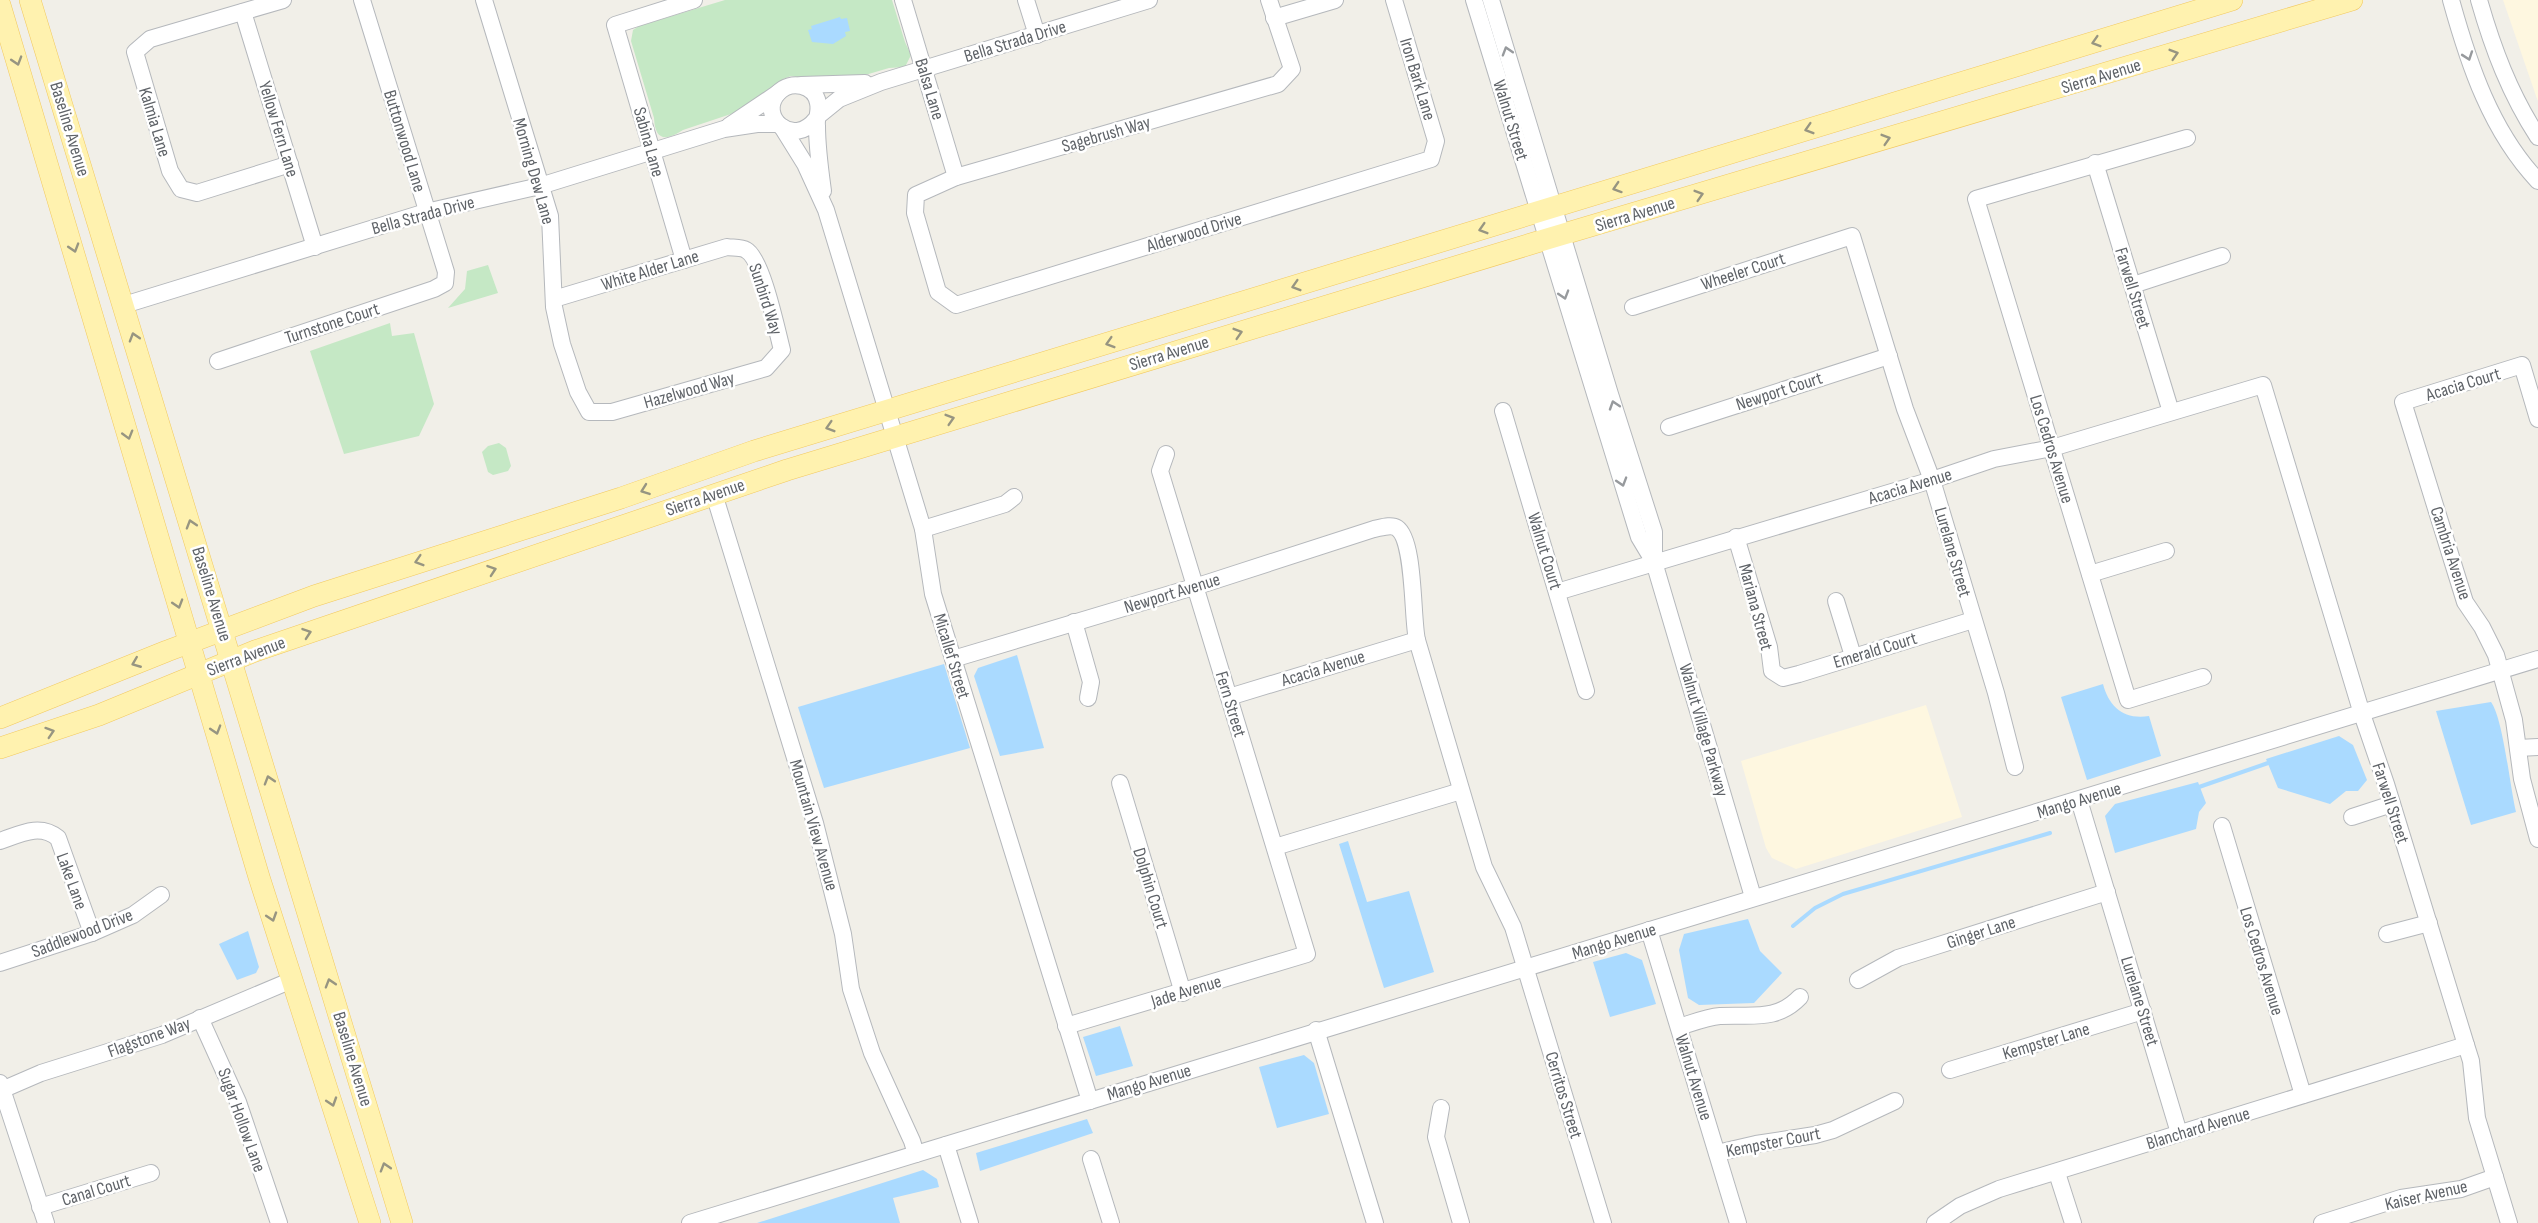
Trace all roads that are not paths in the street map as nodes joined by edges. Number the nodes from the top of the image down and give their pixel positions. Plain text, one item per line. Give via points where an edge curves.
1 (15, 0) edge
2 (30, 0) edge
3 (283, 0) edge
4 (362, 0) edge
5 (484, 0) edge
6 (903, 0) edge
7 (1026, 0) edge
8 (1149, 0) edge
9 (1269, 0) edge
10 (1335, 0) edge
11 (1394, 0) edge
12 (1474, 0) edge
13 (1491, 0) edge
14 (2232, 0) edge
15 (2352, 0) edge
16 (2451, 0) edge
17 (2480, 0) edge
18 (684, 1) edge
19 (0, 5) edge
20 (243, 12) junction
21 (1274, 18) junction
22 (1037, 35) junction
23 (923, 68) junction
24 (881, 82) junction
25 (799, 85) junction
26 (778, 93) junction
27 (817, 117) junction
28 (780, 125) junction
29 (724, 129) junction
30 (2538, 137) edge
31 (2187, 138) dead end
32 (651, 151) junction
33 (1431, 159) joint
34 (2095, 163) junction
35 (290, 164) junction
36 (956, 177) junction
37 (2538, 181) edge
38 (540, 186) junction
39 (916, 195) joint
40 (826, 210) junction
41 (1547, 210) junction
42 (426, 212) junction
43 (1852, 236) joint
44 (1555, 237) junction
45 (315, 247) junction
46 (746, 250) joint
47 (2222, 256) dead end
48 (684, 260) junction
49 (445, 283) joint
50 (2133, 285) junction
51 (554, 299) junction
52 (124, 305) junction
53 (1633, 307) dead end
54 (782, 350) joint
55 (1889, 356) junction
56 (218, 361) dead end
57 (2263, 385) joint
58 (2403, 402) joint
59 (886, 411) junction
60 (1503, 411) dead end
61 (589, 412) joint
62 (2171, 412) junction
63 (2538, 419) edge
64 (1669, 427) dead end
65 (894, 436) junction
66 (2052, 448) junction
67 (1166, 454) dead end
68 (1932, 480) junction
69 (714, 494) junction
70 (1014, 497) dead end
71 (924, 530) junction
72 (1736, 537) junction
73 (2166, 551) dead end
74 (1654, 562) junction
75 (2090, 574) junction
76 (1196, 586) junction
77 (1557, 592) junction
78 (1836, 601) dead end
79 (1973, 620) junction
80 (1074, 622) junction
81 (224, 630) junction
82 (1417, 640) junction
83 (190, 643) junction
84 (1853, 656) junction
85 (953, 659) junction
86 (2538, 659) edge
87 (233, 660) junction
88 (2500, 671) junction
89 (200, 674) junction
90 (1777, 676) joint
91 (2203, 677) dead end
92 (1586, 691) dead end
93 (1088, 698) dead end
94 (1229, 698) junction
95 (2362, 714) junction
96 (0, 718) edge
97 (2538, 747) edge
98 (0, 748) edge
99 (2518, 748) junction
100 (2015, 767) dead end
101 (1119, 783) dead end
102 (1461, 791) junction
103 (2079, 800) junction
104 (2392, 804) junction
105 (2352, 817) dead end
106 (2222, 826) dead end
107 (2538, 839) edge
108 (0, 841) edge
109 (1275, 847) junction
110 (2107, 892) junction
111 (161, 895) dead end
112 (1753, 897) junction
113 (2429, 923) junction
114 (1649, 930) junction
115 (92, 933) junction
116 (2387, 934) dead end
117 (1307, 954) joint
118 (0, 963) edge
119 (1525, 967) junction
120 (292, 980) junction
121 (1858, 980) dead end
122 (1183, 993) junction
123 (1800, 997) dead end
124 (2143, 1011) junction
125 (200, 1018) junction
126 (1066, 1026) junction
127 (1678, 1027) junction
128 (1316, 1030) junction
129 (2466, 1045) junction
130 (1950, 1071) dead end
131 (2, 1086) edge
132 (2303, 1095) junction
133 (1090, 1101) junction
134 (1895, 1101) dead end
135 (1441, 1108) dead end
136 (2179, 1133) junction
137 (946, 1145) junction
138 (1717, 1153) junction
139 (916, 1154) junction
140 (1091, 1159) dead end
141 (151, 1173) dead end
142 (2057, 1173) junction
143 (2495, 1177) junction
144 (43, 1215) edge
145 (2331, 1222) edge
146 (279, 1223) edge
147 (370, 1223) edge
148 (402, 1223) edge
149 (690, 1223) edge
150 (970, 1223) edge
151 (1111, 1223) edge
152 (1375, 1223) edge
153 (1461, 1223) edge
154 (1603, 1223) edge
155 (1738, 1223) edge
156 (1936, 1223) edge
157 (2073, 1223) edge
158 (2509, 1223) edge

1 - 19 street
2 - 52 main road, Baseline Avenue
3 - 20 street
4 - 42 street, Buttonwood Lane
5 - 38 street, Morning Dew Lane
6 - 23 street, Balsa Lane
7 - 22 street
8 - 22 street, Bella Strada Drive
9 - 21 street
10 - 21 street
11 - 33 street, Iron Bark Lane via 1436,141
12 - 41 street, Walnut Street
41 -> 13 street, Walnut Street
14 -> 41 main road, Sierra Avenue
44 -> 15 main road, Sierra Avenue
16 -> 37 street via 2472,70 2492,113
17 - 30 street via 2504,76
18 - 32 street, Sabina Lane via 615,24
19 -> 83 main road, Baseline Avenue
20 - 35 street, Yellow Fern Lane
20 - 35 street, Kalmia Lane via 150,39 135,52 170,171 181,189 197,193
21 - 36 street, Sagebrush Way via 1292,69 1278,84
22 - 23 street, Bella Strada Drive
23 - 24 street, Bella Strada Drive
23 - 36 street, Balsa Lane
24 - 25 street, Bella Strada Drive
24 - 27 street, Bella Strada Drive via 839,99
25 - 26 street
25 - 27 street via 807,87 817,98
26 - 28 street via 773,112
26 - 29 street, Bella Strada Drive
27 - 28 street via 800,131
27 - 40 street, Micallef Street
28 - 29 street, Bella Strada Drive
28 - 40 street, Micallef Street via 805,164
29 - 32 street, Bella Strada Drive
31 - 34 street
32 - 38 street, Bella Strada Drive
32 - 48 street, Sabina Lane
33 - 39 street, Alderwood Drive via 957,305 938,292 915,213
34 - 50 street, Farwell Street
34 - 66 street, Los Cedros Avenue via 1976,199
35 - 45 street, Yellow Fern Lane
36 - 39 street, Sagebrush Way
38 - 42 street, Bella Strada Drive
38 - 51 street, Morning Dew Lane via 550,216
40 - 59 street, Micallef Street
41 - 44 street, Walnut Street
41 -> 59 main road, Sierra Avenue
42 - 45 street, Bella Strada Drive
42 - 49 street, Buttonwood Lane via 446,272
43 - 53 street, Wheeler Court
43 - 55 street, Lurelane Street
65 -> 44 main road, Sierra Avenue
44 - 74 street, Walnut Village Parkway via 1639,537
45 - 52 street, Bella Strada Drive
46 - 48 street, White Alder Lane via 727,247
46 - 54 street, Sunbird Way via 756,259
47 - 50 street
48 - 51 street, White Alder Lane
49 - 56 street, Turnstone Court
50 - 62 street, Farwell Street
51 - 61 street, Morning Dew Lane via 562,344
81 -> 52 main road, Baseline Avenue
54 - 61 street, Hazelwood Way via 766,368 612,412
55 - 64 street, Newport Court
55 - 68 street, Lurelane Street
57 - 62 street, Acacia Avenue
57 - 95 street, Farwell Street
58 - 63 street, Acacia Court via 2522,365
58 - 88 street, Cambria Avenue via 2465,602 2482,627
59 - 65 street, Micallef Street
59 -> 81 main road, Sierra Avenue via 357,581
60 - 77 street, Walnut Court
62 - 66 street, Acacia Avenue
65 - 69 main road, Sierra Avenue
65 - 71 street, Micallef Street
66 - 68 street, Acacia Avenue via 1994,459
66 - 75 street, Los Cedros Avenue
67 - 76 street, Fern Street via 1160,471
68 - 72 street, Acacia Avenue
68 - 79 street, Lurelane Street
87 -> 69 main road, Sierra Avenue
69 - 139 street, Mountain View Avenue via 815,823 843,934 851,989 872,1053
70 - 71 street via 1005,504
71 - 85 street, Micallef Street via 933,594
72 - 74 street, Acacia Avenue
72 - 90 street, Mariana Street via 1769,646 1772,671
73 - 75 street
74 - 77 street, Acacia Avenue
74 - 112 street, Walnut Village Parkway
75 - 91 street, Los Cedros Avenue via 2128,700
76 - 80 street, Newport Avenue
76 - 82 street, Newport Avenue via 1390,526 1398,528 1402,536 1411,572
76 - 94 street, Fern Street
77 - 92 street, Walnut Court
78 - 84 street
79 - 84 street, Emerald Court
79 - 100 street, Lurelane Street
80 - 85 street, Newport Avenue
80 - 93 street via 1091,682
81 - 83 main road, Sierra Avenue
81 - 87 main road, Baseline Avenue
82 - 94 street, Acacia Avenue
82 - 102 street, Cerritos Street
83 - 89 main road, Baseline Avenue
83 -> 96 main road, Sierra Avenue
84 - 90 street, Emerald Court via 1784,678
85 - 126 street, Micallef Street
86 - 88 street, Mango Avenue
87 - 89 main road, Sierra Avenue
148 -> 87 main road, Baseline Avenue
88 - 95 street, Mango Avenue
88 - 99 street, Cambria Avenue
98 -> 89 main road, Sierra Avenue via 99,715
89 -> 120 main road, Baseline Avenue
94 - 109 street, Fern Street
95 - 103 street, Mango Avenue
95 - 104 street, Farwell Street
97 - 99 street
99 - 107 street, Cambria Avenue via 2525,794
101 - 122 street, Dolphin Court
102 - 109 street
102 - 119 street, Cerritos Street via 1487,874 1513,927
103 - 110 street, Lurelane Street
103 - 112 street, Mango Avenue
104 - 105 street
104 - 113 street, Farwell Street
106 - 132 street, Los Cedros Avenue
108 - 115 street, Lake Lane via 40,829 58,838
109 - 117 street, Fern Street
110 - 121 street, Ginger Lane via 1898,958
110 - 124 street, Lurelane Street
111 - 115 street, Saddlewood Drive via 133,915
112 - 114 street, Mango Avenue
113 - 116 street
113 - 129 street, Farwell Street
114 - 119 street, Mango Avenue
114 - 127 street, Walnut Avenue
115 - 118 street, Saddlewood Drive
117 - 122 street, Jade Avenue
119 - 128 street, Mango Avenue
119 - 154 street, Cerritos Street
120 - 125 street, Flagstone Way
120 -> 147 main road, Baseline Avenue
122 - 126 street, Jade Avenue
123 - 127 street via 1791,1007 1774,1015 1718,1016
124 - 130 street, Kempster Lane
124 - 136 street, Lurelane Street
125 - 131 street, Flagstone Way via 162,1035
125 - 146 street, Sugar Hollow Lane via 238,1102
126 - 133 street, Micallef Street
127 - 138 street, Walnut Avenue
128 - 133 street, Mango Avenue
128 - 152 street
129 - 132 street, Blanchard Avenue
129 - 143 street, Farwell Street via 2474,1104
131 - 144 street
132 - 136 street, Blanchard Avenue
133 - 137 street, Mango Avenue
134 - 138 street, Kempster Court via 1833,1130
135 - 153 street via 1436,1137
136 - 142 street, Blanchard Avenue
137 - 139 street, Mango Avenue
137 - 150 street
138 - 155 street, Walnut Avenue
139 - 149 street, Mango Avenue
140 - 151 street
141 - 144 street, Canal Court
142 - 156 street, Blanchard Avenue via 1981,1196
142 - 157 street
143 - 145 street, Kaiser Avenue via 2461,1189 2402,1198
143 - 158 street, Farwell Street

